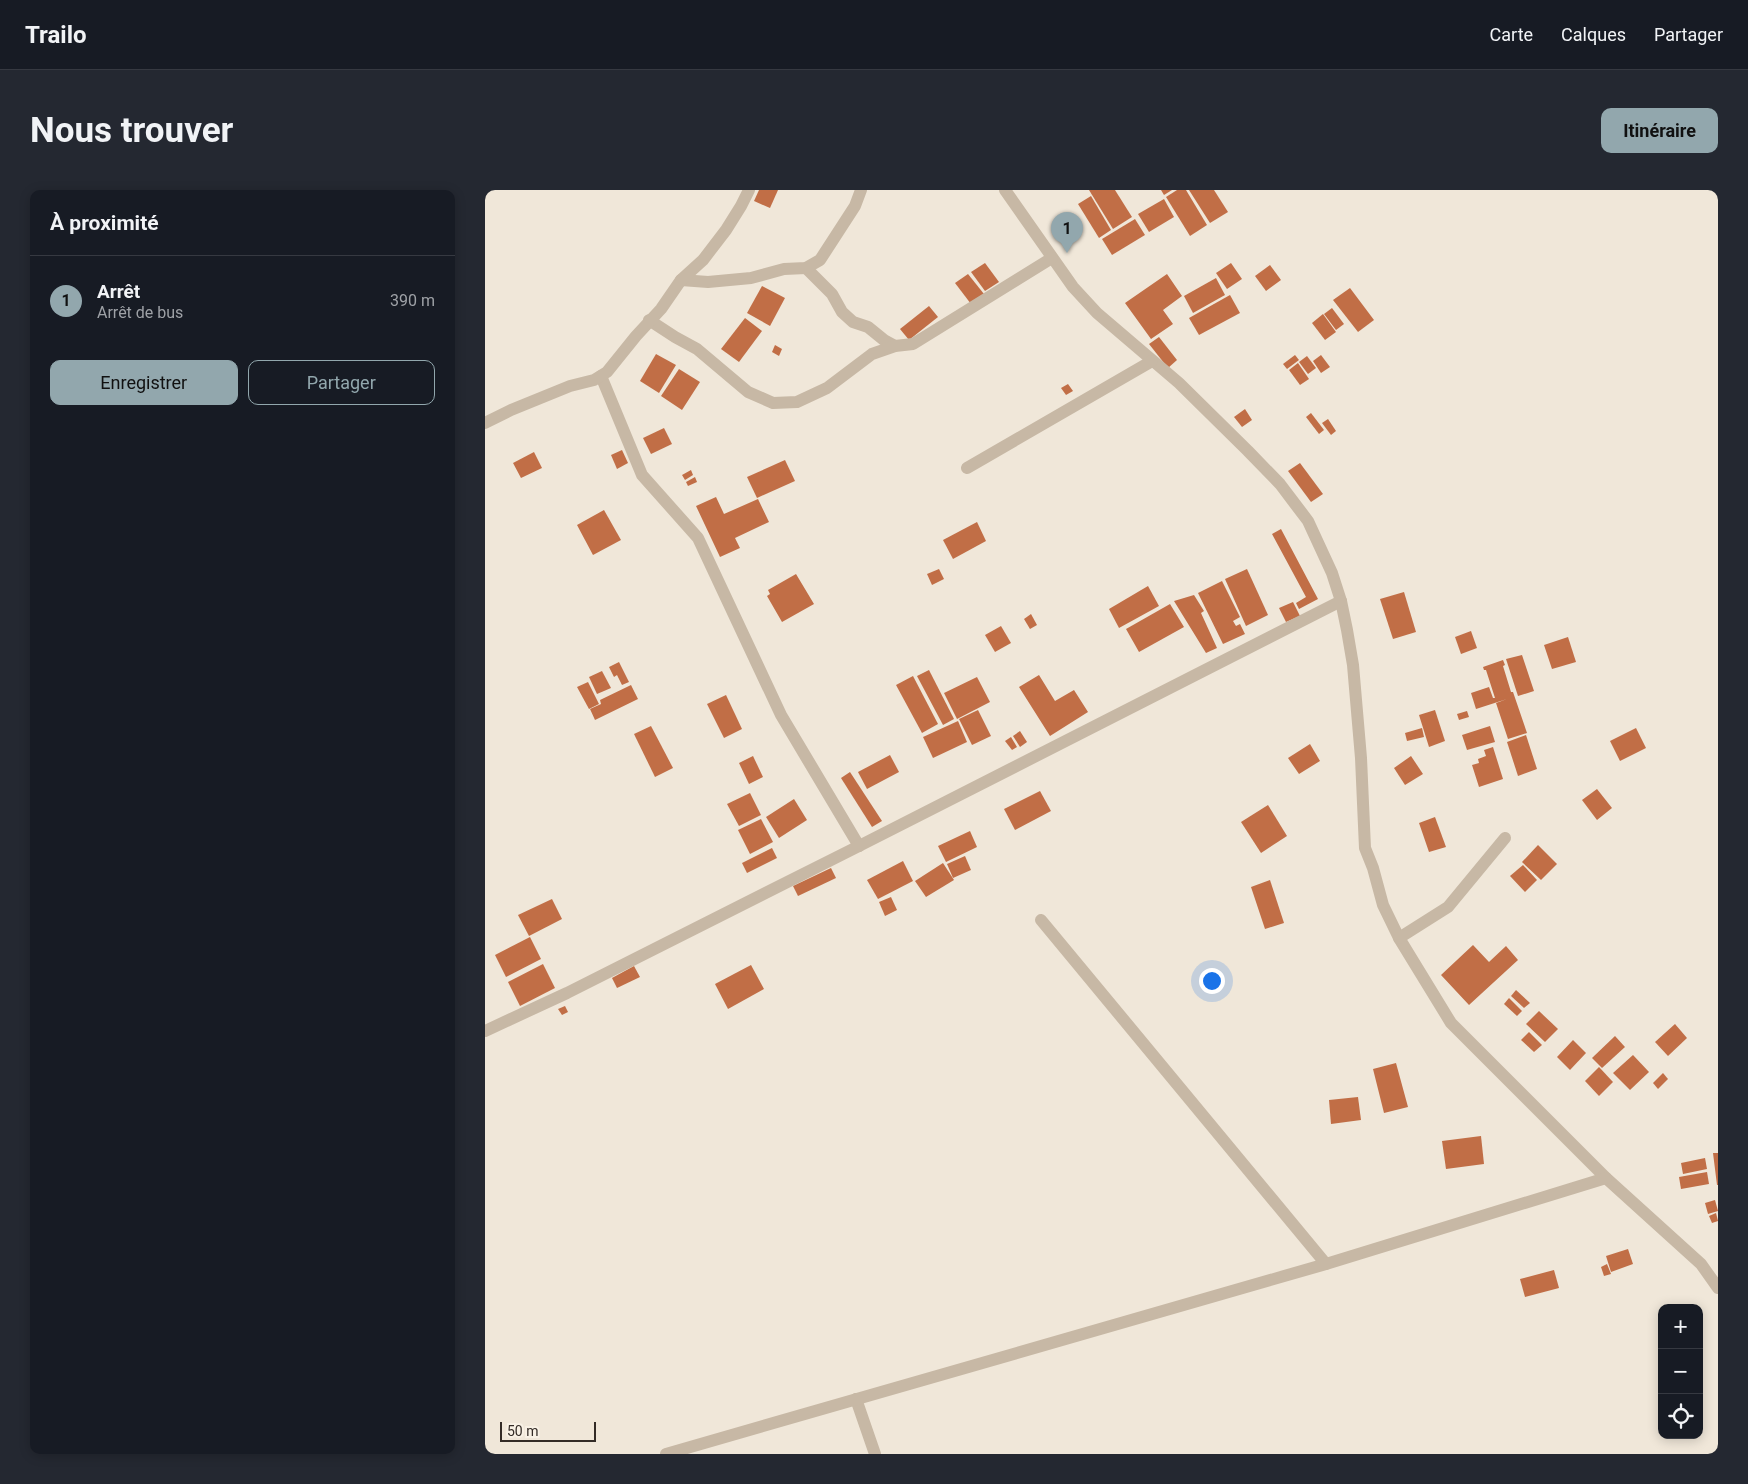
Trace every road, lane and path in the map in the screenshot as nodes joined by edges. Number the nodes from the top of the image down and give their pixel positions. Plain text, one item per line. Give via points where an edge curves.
1 (749, 190) edge
2 (861, 190) edge
3 (1005, 190) edge
4 (1052, 258) junction
5 (806, 268) junction
6 (681, 280) junction
7 (649, 320) junction
8 (895, 346) junction
9 (1152, 361) junction
10 (601, 376) junction
11 (485, 423) edge
12 (967, 468) dead end
13 (1341, 601) junction
14 (1505, 838) dead end
15 (859, 846) junction
16 (1041, 920) dead end
17 (1399, 938) junction
18 (485, 1031) edge
19 (1607, 1178) junction
20 (1326, 1264) junction
21 (1718, 1288) edge
22 (856, 1399) junction
23 (666, 1454) edge
24 (875, 1454) edge

1 - 6 street via 703,260
2 - 5 street via 855,206 820,260
3 - 4 street
4 - 8 street via 913,344
4 - 9 street via 1097,313
5 - 6 street via 784,269 751,278 708,282
5 - 8 street via 832,294 842,312 853,322 868,327
6 - 7 street
7 - 8 street via 697,349 748,392 773,403 797,402 827,388 872,354
7 - 10 street
9 - 12 street
9 - 13 street via 1281,484 1312,530
10 - 11 street
10 - 15 street via 642,475 698,538 781,715
13 - 15 street
13 - 17 street via 1356,692 1365,848 1383,905
14 - 17 street via 1448,907
15 - 18 street
16 - 20 street
17 - 19 street via 1451,1023
19 - 20 street
19 - 21 street via 1701,1264
20 - 22 street
22 - 23 street
22 - 24 street

